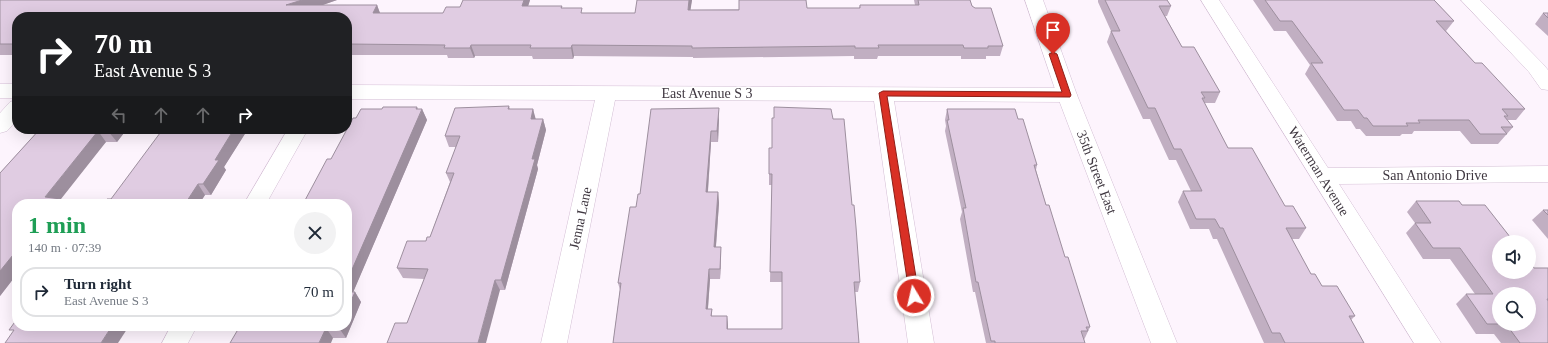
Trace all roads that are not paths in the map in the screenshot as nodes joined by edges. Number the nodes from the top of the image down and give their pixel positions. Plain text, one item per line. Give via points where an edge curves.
1 (1034, 0) edge
2 (1210, 0) edge
3 (1470, 0) edge
4 (1548, 84) edge
5 (0, 91) edge
6 (12, 91) edge
7 (352, 92) edge
8 (606, 93) junction
9 (883, 93) junction
10 (1067, 95) junction
11 (12, 113) edge
12 (0, 126) edge
13 (295, 134) edge
14 (1548, 174) edge
15 (1322, 176) junction
16 (257, 199) edge
17 (181, 331) edge
18 (175, 343) edge
19 (554, 343) edge
20 (920, 343) edge
21 (1164, 343) edge
22 (1428, 343) edge

1 - 10 street, 35th Street East
2 - 15 street, Waterman Avenue
3 - 4 street via 1536,68
5 - 6 street
7 - 8 street, East Avenue S 3
8 - 9 street, East Avenue S 3
8 - 19 street, Jenna Lane
9 - 10 street, East Avenue S 3
9 - 20 street
10 - 21 street, 35th Street East
11 - 12 street
13 - 16 street
14 - 15 street, San Antonio Drive
15 - 22 street, Waterman Avenue
17 - 18 street

